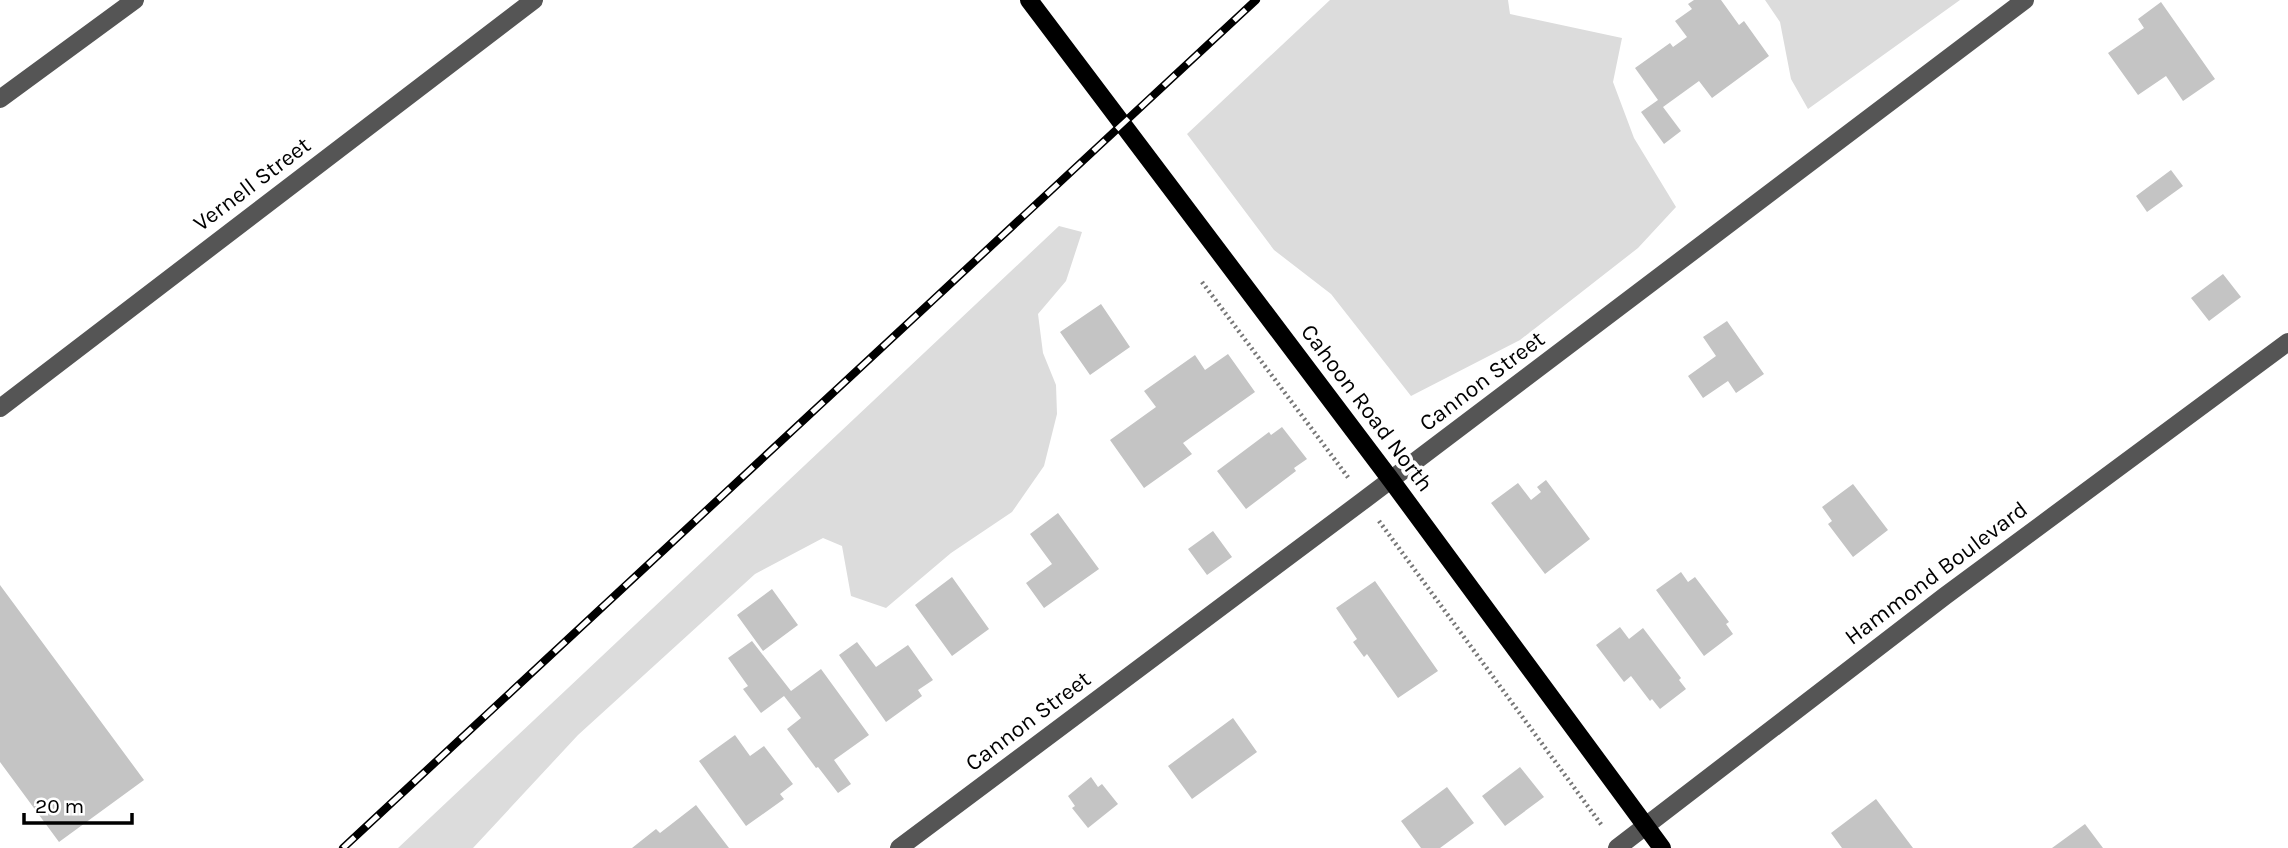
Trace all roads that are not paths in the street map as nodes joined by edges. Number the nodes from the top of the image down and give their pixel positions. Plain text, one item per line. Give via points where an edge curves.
1 (135, 0) edge
2 (534, 0) edge
3 (1029, 0) edge
4 (2025, 0) edge
5 (0, 99) edge
6 (2288, 342) edge
7 (0, 408) edge
8 (1391, 480) junction
9 (1646, 826) junction
10 (899, 848) edge
11 (1617, 848) edge
12 (1662, 848) edge

1 - 5 street
2 - 7 street, Vernell Street
3 - 8 main road, Cahoon Road North
4 - 8 street, Cannon Street
6 - 9 street, Hammond Boulevard via 1945,596
8 - 9 main road, Cahoon Road North
8 - 10 street, Cannon Street
9 - 11 street, Hammond Boulevard
9 - 12 main road, Cahoon Road North

